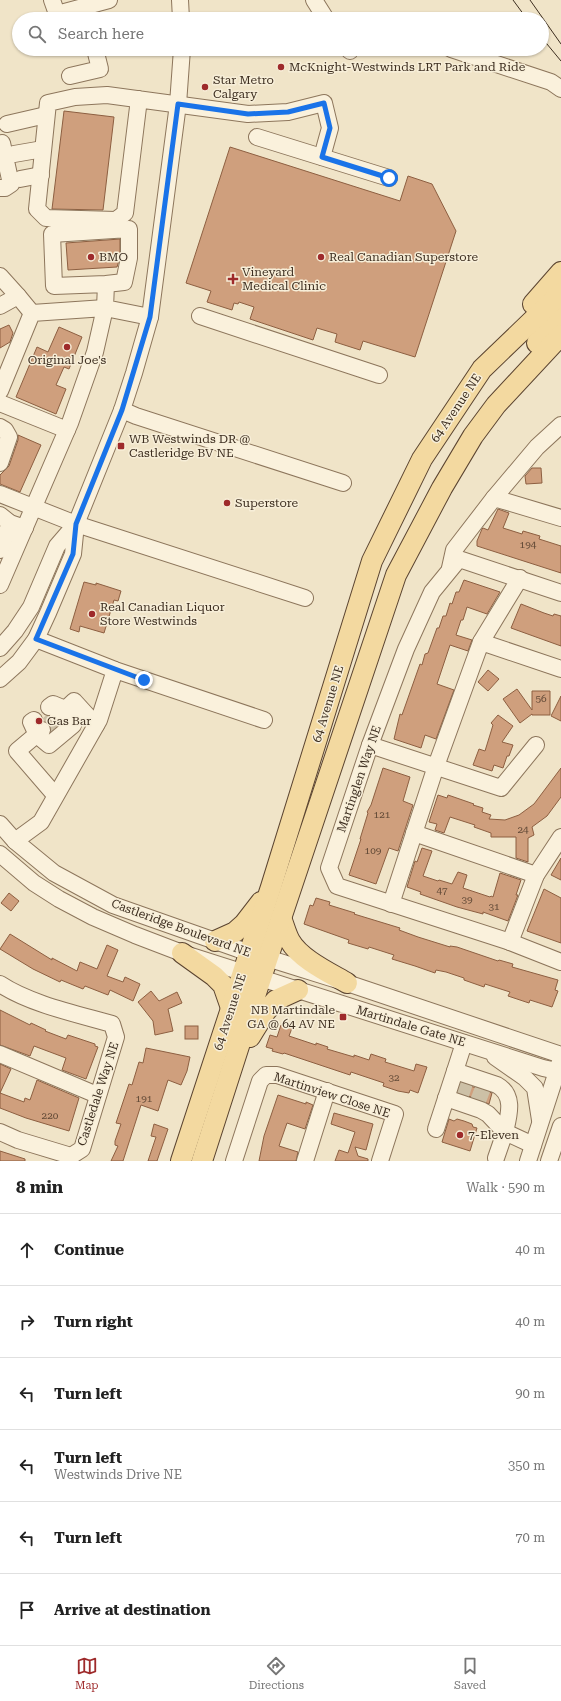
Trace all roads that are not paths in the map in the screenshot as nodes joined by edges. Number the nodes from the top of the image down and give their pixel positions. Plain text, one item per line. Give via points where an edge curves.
1 (52, 0) edge
2 (109, 0) edge
3 (180, 0) edge
4 (314, 0) edge
5 (56, 12) edge
6 (87, 12) edge
7 (181, 12) edge
8 (322, 12) edge
9 (97, 56) edge
10 (181, 56) edge
11 (472, 56) edge
12 (70, 76) dead end
13 (561, 89) edge
14 (139, 99) junction
15 (178, 104) junction
16 (46, 115) junction
17 (256, 137) dead end
18 (5, 140) edge
19 (43, 149) junction
20 (322, 157) junction
21 (40, 175) junction
22 (389, 178) dead end
23 (20, 179) dead end
24 (0, 188) edge
25 (561, 272) edge
26 (0, 276) edge
27 (106, 284) junction
28 (561, 293) edge
29 (18, 296) junction
30 (0, 306) edge
31 (105, 308) junction
32 (32, 313) junction
33 (200, 316) dead end
34 (561, 316) edge
35 (150, 317) junction
36 (561, 335) edge
37 (482, 369) junction
38 (379, 375) dead end
39 (0, 391) edge
40 (0, 403) edge
41 (496, 405) junction
42 (122, 410) junction
43 (561, 425) edge
44 (0, 427) edge
45 (67, 430) junction
46 (0, 463) edge
47 (344, 482) dead end
48 (0, 494) edge
49 (494, 498) junction
50 (34, 507) junction
51 (561, 518) edge
52 (5, 519) edge
53 (76, 524) junction
54 (25, 528) junction
55 (0, 550) edge
56 (448, 572) junction
57 (520, 578) junction
58 (0, 585) edge
59 (561, 593) edge
60 (305, 598) dead end
61 (36, 639) junction
62 (481, 642) junction
63 (0, 648) edge
64 (561, 669) edge
65 (115, 670) junction
66 (0, 679) edge
67 (264, 720) dead end
68 (96, 725) junction
69 (370, 745) junction
70 (536, 745) dead end
71 (436, 766) junction
72 (55, 795) junction
73 (0, 824) edge
74 (414, 833) junction
75 (561, 837) edge
76 (15, 841) junction
77 (0, 854) edge
78 (536, 875) junction
79 (271, 887) junction
80 (391, 904) junction
81 (281, 918) junction
82 (215, 941) junction
83 (510, 942) junction
84 (182, 953) junction
85 (258, 956) junction
86 (561, 962) edge
87 (252, 975) junction
88 (0, 984) edge
89 (347, 984) junction
90 (298, 990) junction
91 (231, 1008) junction
92 (464, 1042) junction
93 (482, 1048) junction
94 (0, 1054) edge
95 (235, 1060) junction
96 (560, 1064) edge
97 (459, 1088) junction
98 (327, 1091) junction
99 (97, 1095) junction
100 (481, 1095) junction
101 (540, 1124) junction
102 (561, 1126) edge
103 (436, 1129) dead end
104 (0, 1132) edge
105 (504, 1132) junction
106 (533, 1145) junction
107 (496, 1158) dead end
108 (181, 1161) edge
109 (202, 1161) edge
110 (234, 1161) edge
111 (305, 1161) edge
112 (380, 1161) edge
113 (528, 1161) edge
114 (549, 1161) edge

1 - 5 street
2 - 6 street
3 - 7 street
4 - 8 street
9 - 12 street via 100,69
10 - 15 street
11 - 13 street via 550,82
14 - 15 street
14 - 16 street via 107,95 75,97 48,103
14 - 21 street via 125,213 116,220 46,218 37,210
15 - 20 street via 248,114 288,112 324,103 330,128
15 - 35 street
16 - 18 street
16 - 19 street
17 - 20 street
18 - 19 street
18 - 24 street via 11,184
19 - 21 street
20 - 22 street
21 - 23 street
25 - 37 main road via 510,331
26 - 29 street
27 - 27 street via 124,282 130,258 129,229 52,234 54,286
27 - 31 street
28 - 37 main road, 64 Avenue NE
29 - 30 street
29 - 32 street
31 - 32 street
31 - 35 street
31 - 45 street via 95,352
32 - 39 street
33 - 38 street
34 - 41 main road via 511,375
35 - 42 street
36 - 41 main road, 64 Avenue NE
37 - 79 main road, 64 Avenue NE via 422,459 372,561
40 - 45 street
41 - 81 main road, 64 Avenue NE via 473,436 442,488 396,575
42 - 47 street
42 - 53 street
43 - 49 street via 537,447
44 - 46 street via 9,437
45 - 50 street
48 - 50 street
49 - 51 street
49 - 56 street via 454,550
50 - 53 street
50 - 54 street
52 - 54 street
52 - 55 street
53 - 60 street
53 - 61 street via 73,554
53 - 63 street via 57,546 31,606
54 - 58 street
56 - 57 street, Martinglen Way NE via 459,559
56 - 69 street, Martinglen Way NE via 432,592 406,649
57 - 59 street, Martinglen Way NE
57 - 62 street
61 - 65 street
61 - 66 street via 19,662
62 - 64 street
62 - 71 street
65 - 67 street
65 - 68 street
68 - 72 street
68 - 72 street via 74,701 57,711 73,725 49,745 38,728 17,751
69 - 71 street
69 - 80 street, Martinglen Way NE via 329,868 337,886
70 - 71 street via 501,788
71 - 74 street
72 - 76 street via 41,822
73 - 76 street, Castleridge Boulevard NE
74 - 78 street
74 - 80 street
75 - 78 street
76 - 82 street, Castleridge Boulevard NE via 54,873 113,905
77 - 84 street, Castleridge Boulevard NE via 34,883 59,899 93,917
78 - 83 street
79 - 82 main road via 244,924 235,932
79 - 85 main road, 64 Avenue NE
80 - 83 street, Martinglen Way NE
81 - 85 main road, 64 Avenue NE
81 - 89 main road via 289,940 298,951
82 - 85 street, Castleridge Boulevard NE
83 - 86 street, Martinglen Way NE
84 - 87 street, Castleridge Boulevard NE
84 - 91 main road via 223,985
85 - 87 main road, 64 Avenue NE
85 - 89 street, Martindale Gate NE
87 - 90 street, Martindale Gate NE
87 - 91 main road, 64 Avenue NE
87 - 95 main road, 64 Avenue NE
88 - 99 street, Castledale Way NE via 45,1004 112,1024 116,1036
89 - 96 street, Martindale Gate NE
90 - 92 street, Martindale Gate NE
90 - 95 main road via 276,1000 266,1011
91 - 108 main road, 64 Avenue NE
92 - 93 street, Martindale Gate NE
92 - 97 street
93 - 96 street, Martindale Gate NE
93 - 101 street via 535,1088
94 - 99 street
95 - 109 main road, 64 Avenue NE
96 - 101 street
97 - 100 street
97 - 100 street
97 - 103 street
98 - 110 street, Martinview Close NE via 277,1075 266,1075 260,1082
98 - 111 street
98 - 112 street, Martinview Close NE via 395,1114
99 - 104 street, Castledale Way NE via 82,1149 71,1156
100 - 105 street via 488,1114
100 - 105 street via 503,1088 510,1108
101 - 106 street
102 - 114 street
105 - 106 street
105 - 107 street
106 - 113 street

